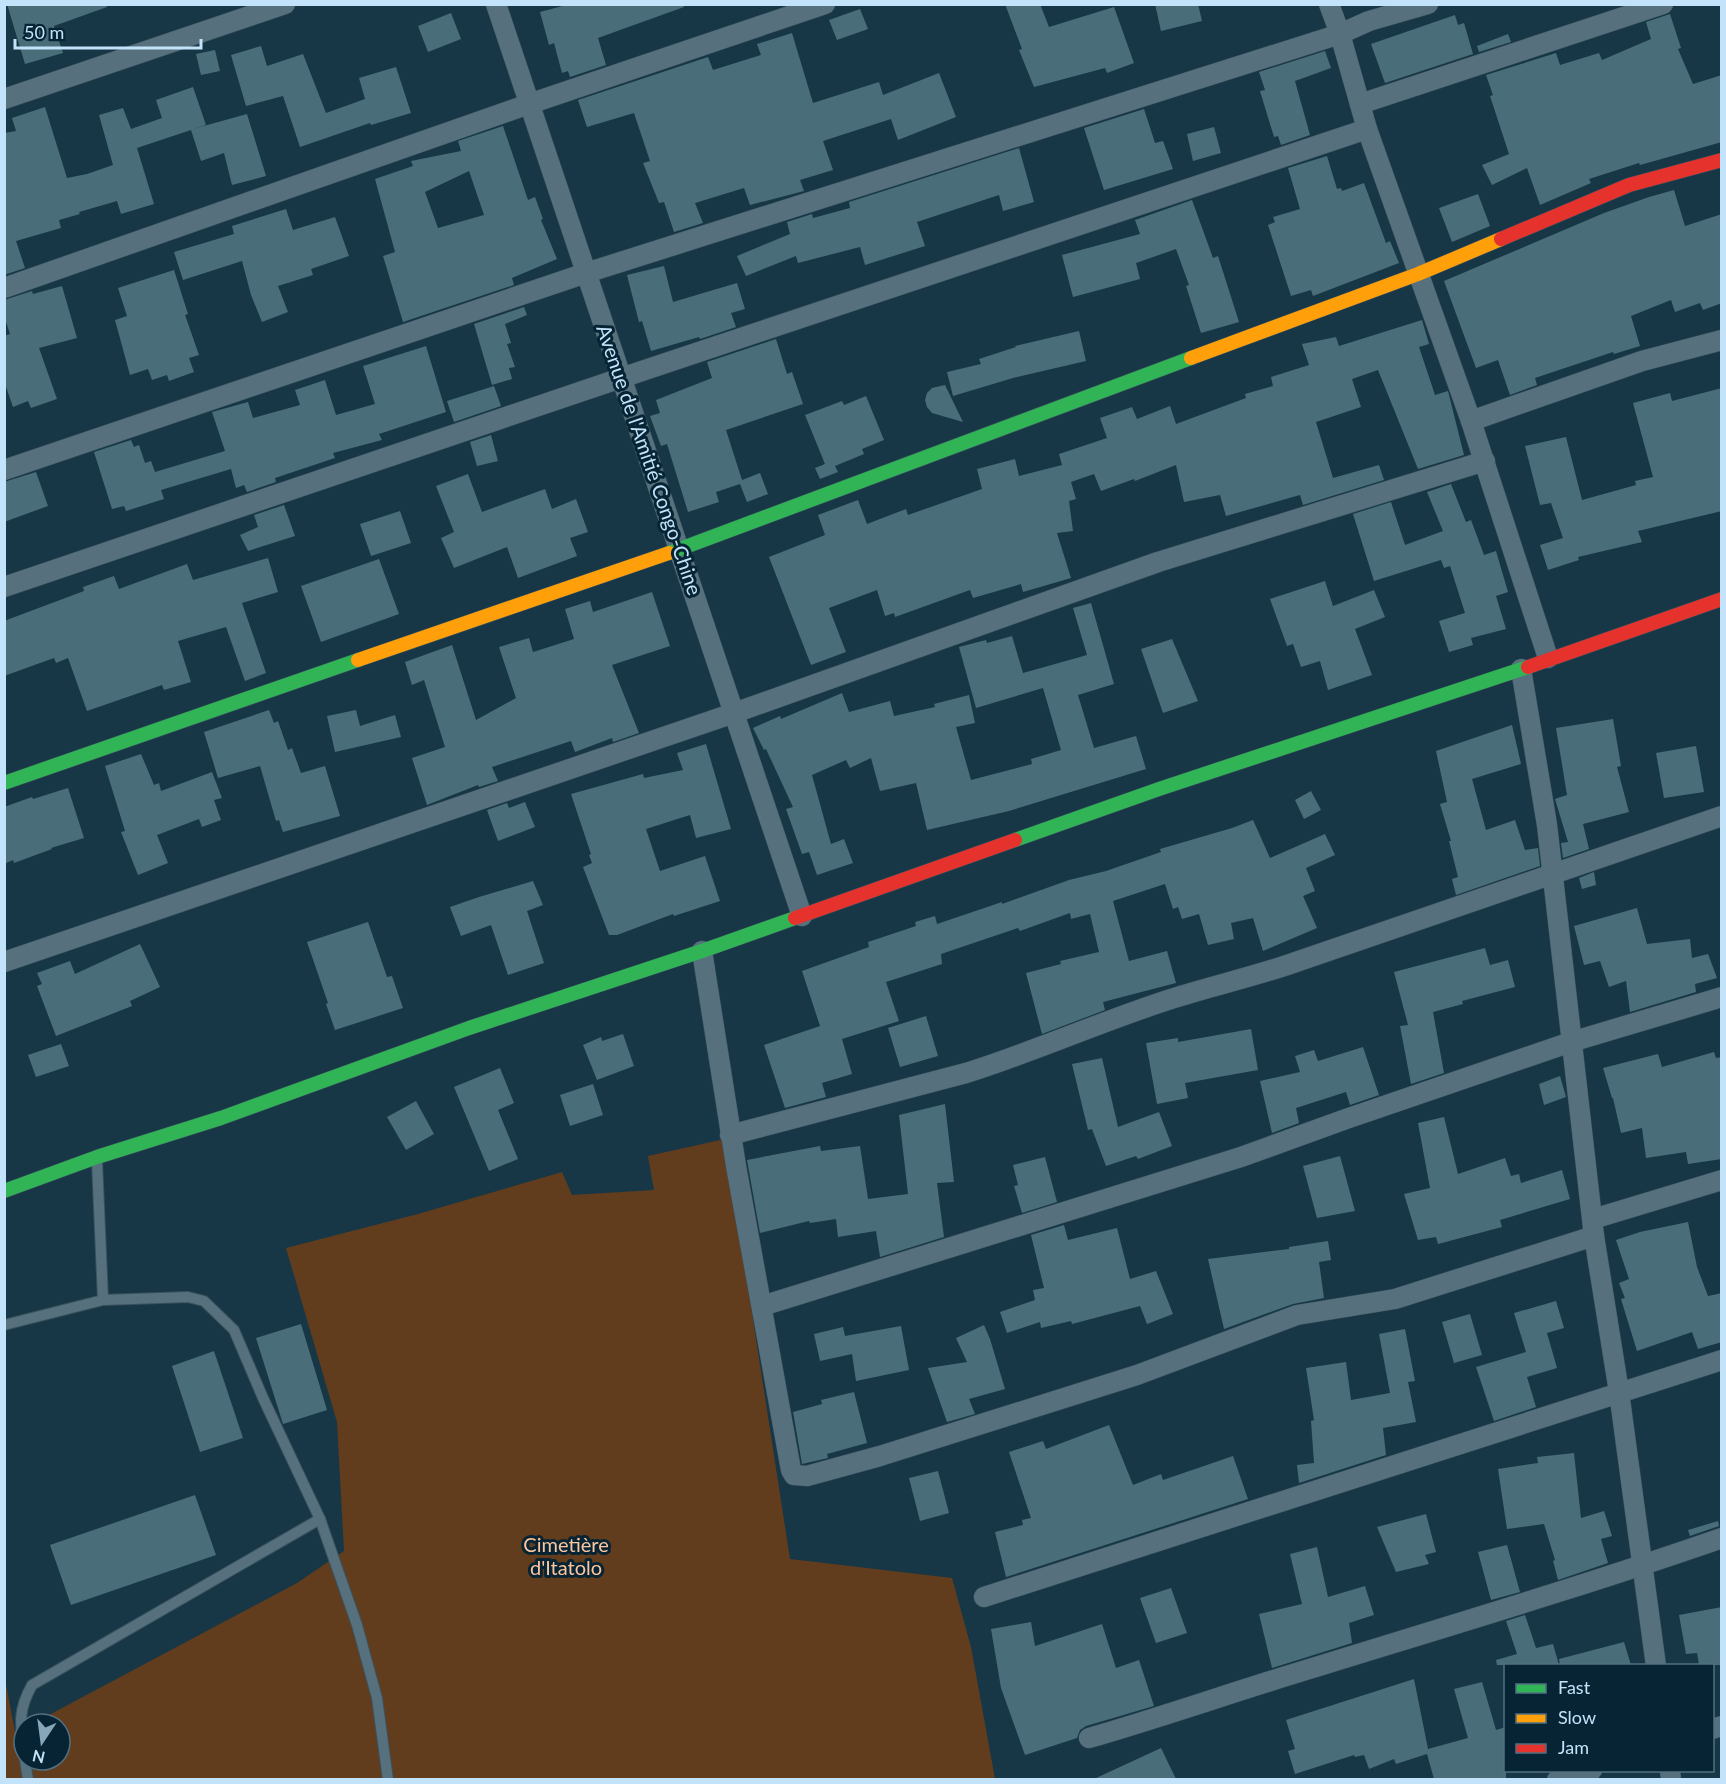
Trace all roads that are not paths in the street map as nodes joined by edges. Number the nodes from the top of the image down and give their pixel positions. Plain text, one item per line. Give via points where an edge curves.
1 (285, 4) edge
2 (496, 4) edge
3 (825, 4) edge
4 (1329, 4) edge
5 (1428, 4) edge
6 (1663, 4) edge
7 (1340, 34) junction
8 (4, 99) edge
9 (529, 104) junction
10 (1360, 104) junction
11 (1367, 129) junction
12 (1722, 160) edge
13 (586, 273) junction
14 (1418, 274) junction
15 (4, 288) edge
16 (1722, 340) edge
17 (621, 378) junction
18 (1471, 420) junction
19 (1485, 461) junction
20 (4, 470) edge
21 (679, 549) junction
22 (4, 587) edge
23 (1722, 599) edge
24 (1548, 658) junction
25 (1521, 669) junction
26 (734, 713) junction
27 (4, 783) edge
28 (1722, 816) edge
29 (1554, 872) junction
30 (802, 916) junction
31 (702, 951) junction
32 (4, 962) edge
33 (1722, 997) edge
34 (1571, 1042) junction
35 (730, 1134) junction
36 (97, 1157) junction
37 (1722, 1180) edge
38 (4, 1191) edge
39 (1593, 1227) junction
40 (103, 1300) junction
41 (762, 1306) junction
42 (4, 1325) edge
43 (1722, 1360) edge
44 (1619, 1392) junction
45 (320, 1519) junction
46 (1722, 1538) edge
47 (1642, 1565) junction
48 (984, 1597) dead end
49 (1656, 1664) edge
50 (21, 1712) edge
51 (1089, 1738) dead end
52 (1584, 1772) edge
53 (388, 1779) edge
54 (1557, 1779) edge

1 - 8 street
2 - 9 street, Avenue de l'Amitié Congo-Chine
3 - 9 street
4 - 7 street
5 - 7 street
6 - 10 street
7 - 10 street
7 - 13 street
9 - 13 street, Avenue de l'Amitié Congo-Chine
9 - 15 street
10 - 11 street
11 - 14 street
11 - 17 street
12 - 14 main road via 1629,184
13 - 17 street, Avenue de l'Amitié Congo-Chine
13 - 20 street
14 - 18 street
14 - 21 main road
16 - 18 street via 1642,361
17 - 21 street, Avenue de l'Amitié Congo-Chine
17 - 22 street
18 - 19 street
19 - 24 street
19 - 26 street via 1158,562
21 - 26 street, Avenue de l'Amitié Congo-Chine
21 - 27 main road
23 - 24 main road
24 - 25 main road
25 - 29 street
25 - 30 main road via 1159,789
26 - 30 street, Avenue de l'Amitié Congo-Chine
26 - 32 street
28 - 29 street
29 - 34 street
29 - 35 street via 1290,964 1171,999 984,1068
30 - 31 main road
31 - 35 street
31 - 36 main road via 470,1028 221,1118
33 - 34 street
34 - 39 street
34 - 41 street via 1241,1157
35 - 41 street
36 - 38 main road
36 - 40 lane
37 - 39 street
39 - 41 street via 1395,1299 1298,1315 1144,1373 807,1476 794,1475 791,1470
39 - 44 street
40 - 42 lane
40 - 45 lane via 188,1297 204,1301 217,1312 234,1330
43 - 44 street
44 - 47 street
44 - 48 street
45 - 50 lane via 32,1685
45 - 53 lane via 371,1677
46 - 47 street
47 - 49 street
47 - 51 street
52 - 54 street

